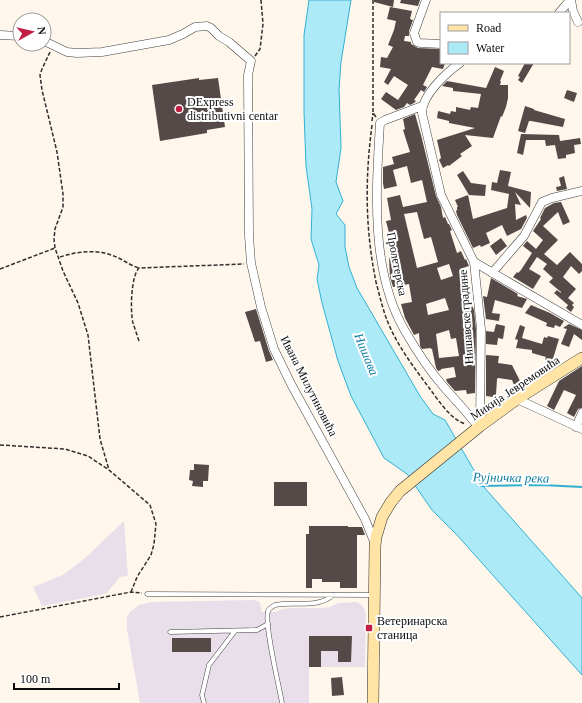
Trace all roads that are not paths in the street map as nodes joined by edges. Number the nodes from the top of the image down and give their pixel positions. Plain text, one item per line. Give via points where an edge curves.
1 (426, 0) edge
2 (570, 0) edge
3 (560, 12) edge
4 (570, 20) edge
5 (580, 22) edge
6 (0, 35) edge
7 (12, 36) edge
8 (52, 44) edge
9 (440, 44) edge
10 (459, 64) edge
11 (422, 106) junction
12 (582, 191) edge
13 (474, 262) junction
14 (492, 273) junction
15 (582, 325) edge
16 (582, 358) edge
17 (517, 399) junction
18 (582, 413) edge
19 (479, 427) junction
20 (579, 428) edge
21 (400, 491) joint
22 (382, 518) junction
23 (365, 519) junction
24 (375, 546) junction
25 (147, 594) road end
26 (334, 595) junction
27 (374, 595) junction
28 (268, 624) junction
29 (235, 631) junction
30 (170, 632) dead end
31 (204, 703) edge
32 (282, 703) edge
33 (373, 703) edge

1 - 9 street via 414,37 420,43
2 - 3 street
2 - 5 street
4 - 5 street
6 - 7 street
8 - 23 street, Ивана Милутиновића via 67,52 102,52 169,40 202,26 211,28 250,61 248,236 261,307 274,350
10 - 11 street via 445,75
11 - 13 street, Нишавске градине via 422,117 441,195
11 - 19 street, Пролетерска via 380,123 378,221 384,273 390,299 403,328 442,385
12 - 14 street via 542,202 524,236
13 - 14 street
13 - 19 street, Нишавске градине via 481,329
14 - 15 street
16 - 17 street, Микија Јевремовића
17 - 19 street, Микија Јевремовића
17 - 20 street
18 - 20 street
19 - 21 street, Микија Јевремовића
21 - 22 street, Ивана Милутиновића
22 - 23 street
22 - 24 street, Ивана Милутиновића
23 - 24 street, Ивана Милутиновића
24 - 27 street, Ивана Милутиновића
25 - 26 lane
26 - 27 lane
26 - 28 lane via 322,602 270,607
27 - 33 street, Ивана Милутиновића
28 - 29 lane via 257,630
28 - 32 lane
29 - 30 lane
29 - 31 lane via 209,665 202,695

